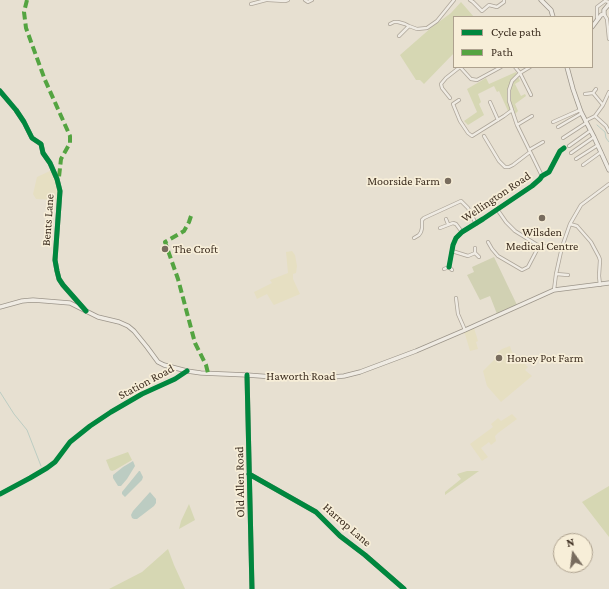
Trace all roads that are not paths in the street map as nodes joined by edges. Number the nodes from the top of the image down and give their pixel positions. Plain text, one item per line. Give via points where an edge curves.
1 (267, 0) edge
2 (288, 0) edge
3 (305, 0) edge
4 (312, 0) edge
5 (454, 0) edge
6 (470, 0) edge
7 (541, 0) edge
8 (474, 1) edge
9 (504, 1) edge
10 (609, 3) edge
11 (251, 4) dead end
12 (553, 16) edge
13 (607, 16) edge
14 (598, 19) junction
15 (390, 24) dead end
16 (409, 26) junction
17 (593, 26) edge
18 (400, 36) dead end
19 (609, 39) edge
20 (459, 68) edge
21 (461, 68) edge
22 (499, 68) edge
23 (516, 68) edge
24 (528, 68) edge
25 (567, 68) edge
26 (520, 73) junction
27 (596, 89) dead end
28 (0, 91) edge
29 (609, 92) edge
30 (593, 93) junction
31 (585, 94) dead end
32 (530, 95) dead end
33 (450, 98) dead end
34 (459, 100) dead end
35 (490, 102) dead end
36 (603, 105) junction
37 (512, 110) junction
38 (581, 112) junction
39 (532, 116) dead end
40 (595, 116) junction
41 (564, 117) junction
42 (498, 120) junction
43 (553, 122) dead end
44 (567, 122) junction
45 (586, 122) junction
46 (517, 125) junction
47 (558, 127) dead end
48 (590, 131) junction
49 (609, 132) edge
50 (484, 136) dead end
51 (594, 137) junction
52 (563, 138) dead end
53 (543, 142) dead end
54 (598, 145) junction
55 (569, 146) dead end
56 (564, 148) dead end
57 (529, 151) junction
58 (601, 152) junction
59 (571, 153) dead end
60 (576, 160) dead end
61 (584, 165) dead end
62 (609, 170) edge
63 (542, 176) junction
64 (609, 184) edge
65 (497, 209) junction
66 (446, 219) dead end
67 (448, 224) junction
68 (476, 224) junction
69 (570, 224) junction
70 (440, 228) dead end
71 (462, 232) junction
72 (414, 238) dead end
73 (488, 242) dead end
74 (539, 246) junction
75 (562, 247) junction
76 (475, 248) dead end
77 (452, 251) junction
78 (475, 253) junction
79 (479, 257) dead end
80 (449, 268) junction
81 (444, 269) dead end
82 (452, 270) dead end
83 (556, 274) junction
84 (568, 275) dead end
85 (609, 283) edge
86 (600, 285) junction
87 (554, 290) junction
88 (456, 298) dead end
89 (0, 307) edge
90 (86, 312) junction
91 (465, 330) junction
92 (187, 371) junction
93 (247, 375) junction
94 (249, 474) junction
95 (0, 494) edge
96 (252, 589) edge
97 (404, 589) edge

1 - 2 street
1 - 11 street
3 - 4 street
5 - 16 street via 437,21 427,28
6 - 8 street
7 - 12 street via 551,10
8 - 9 street via 482,11 489,5 497,7
10 - 13 street via 606,8
10 - 14 street via 605,1 597,7
13 - 14 street via 601,15
13 - 19 street
14 - 17 street
15 - 16 street via 398,22
16 - 18 street
20 - 33 street via 441,84
21 - 22 street via 471,79 477,80
23 - 26 street
24 - 26 street
25 - 38 street
26 - 32 street
26 - 37 street via 509,90
27 - 30 street
28 - 90 street, Bents Lane via 16,110 32,138 41,144 43,153 58,178 60,191 55,260 57,271 63,285
29 - 36 street
30 - 31 street
30 - 36 street
34 - 42 street via 453,104 460,121 472,136
35 - 42 street
36 - 40 street
37 - 42 street
37 - 46 street
38 - 41 street
38 - 44 street
38 - 45 street
39 - 46 street
40 - 45 street
40 - 49 street
41 - 43 street
41 - 44 street
44 - 47 street
45 - 48 street
45 - 52 street
46 - 57 street
48 - 51 street
48 - 55 street
50 - 57 street via 505,167 513,165
51 - 54 street
51 - 59 street
53 - 57 street
54 - 58 street
54 - 60 street
56 - 63 street, Wellington Road via 549,172
57 - 63 street
58 - 61 street
58 - 62 street
63 - 65 street, Wellington Road
64 - 69 street via 581,205
65 - 68 street, Wellington Road
65 - 74 street via 515,231
66 - 67 street
67 - 70 street
67 - 71 street via 454,224
68 - 71 street, Wellington Road
68 - 72 street via 468,208 461,201 424,218 421,232
69 - 75 street
69 - 86 street via 577,226 591,242 599,257
71 - 77 street, Wellington Road via 456,238
73 - 74 street via 498,256 522,270 528,267
74 - 75 street
75 - 83 street
76 - 78 street
77 - 78 street via 468,256
77 - 80 street, Wellington Road
78 - 79 street
80 - 81 street
80 - 82 street
83 - 84 street
83 - 87 street
85 - 86 street, Haworth Road
86 - 87 street, Haworth Road
87 - 91 street, Haworth Road
88 - 91 street via 458,314
89 - 90 street, Haworth Road via 33,300 70,303
90 - 92 street, Haworth Road via 128,326 158,362
91 - 93 street, Haworth Road via 344,376 287,378
92 - 93 street, Haworth Road
92 - 95 street, Station Road via 111,412 70,442 55,462 47,468
93 - 94 street, Old Allen Road
94 - 96 street, Old Allen Road
94 - 97 street, Harrop Lane via 316,512 340,536

